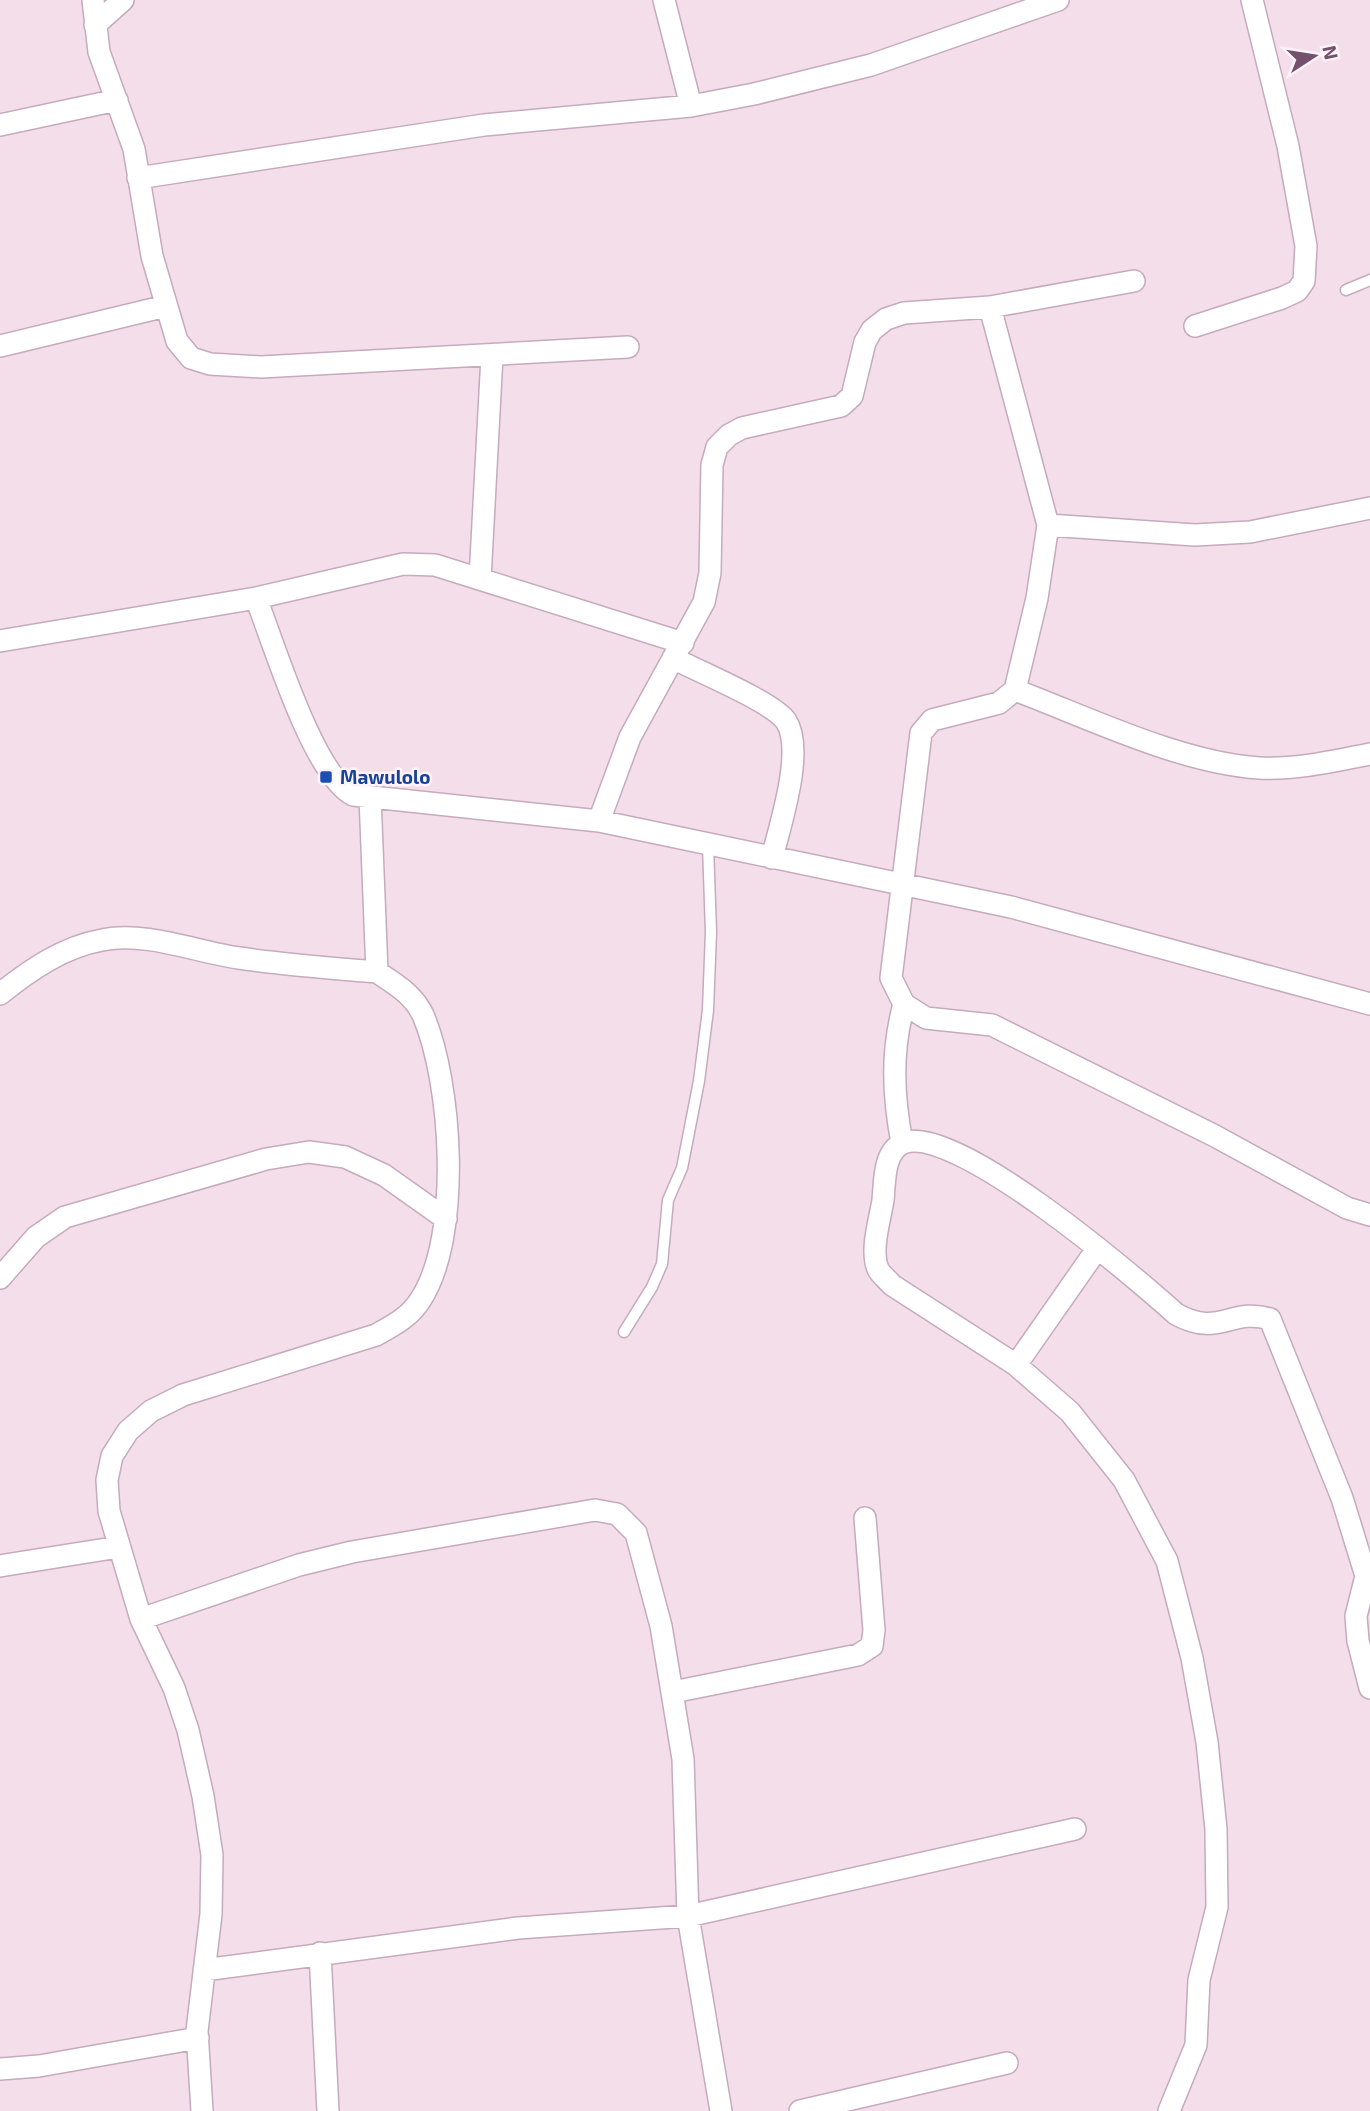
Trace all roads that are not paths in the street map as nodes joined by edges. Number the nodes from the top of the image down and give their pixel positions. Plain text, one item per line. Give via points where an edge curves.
1 (93, 0) edge
2 (123, 0) edge
3 (664, 0) edge
4 (1058, 0) edge
5 (1252, 0) edge
6 (95, 24) junction
7 (117, 100) junction
8 (691, 106) junction
9 (0, 125) edge
10 (138, 178) junction
11 (1370, 280) edge
12 (1134, 281) dead end
13 (1346, 290) dead end
14 (166, 306) junction
15 (990, 307) junction
16 (1195, 326) dead end
17 (0, 346) edge
18 (628, 347) dead end
19 (492, 356) junction
20 (1370, 508) edge
21 (1048, 525) junction
22 (480, 579) junction
23 (256, 598) junction
24 (0, 641) edge
25 (678, 651) junction
26 (1015, 690) junction
27 (1370, 754) edge
28 (370, 797) junction
29 (599, 821) junction
30 (708, 845) junction
31 (772, 858) junction
32 (903, 884) junction
33 (377, 972) junction
34 (0, 994) edge
35 (904, 1004) junction
36 (1370, 1004) edge
37 (902, 1143) junction
38 (1370, 1216) edge
39 (446, 1219) junction
40 (1097, 1249) junction
41 (0, 1278) edge
42 (624, 1332) dead end
43 (1016, 1366) junction
44 (865, 1518) dead end
45 (119, 1548) junction
46 (0, 1566) edge
47 (1368, 1576) edge
48 (141, 1619) junction
49 (1370, 1688) edge
50 (673, 1692) junction
51 (1075, 1829) dead end
52 (688, 1916) junction
53 (320, 1953) junction
54 (204, 1970) junction
55 (198, 2038) junction
56 (1007, 2063) dead end
57 (0, 2069) edge
58 (202, 2111) edge
59 (328, 2111) edge
60 (721, 2111) edge
61 (800, 2111) edge
62 (1169, 2111) edge

1 - 6 street
2 - 6 street
3 - 8 street
4 - 8 street via 858,68
5 - 16 street via 1288,146 1306,246 1304,281 1297,291 1282,298
6 - 7 street via 99,52
7 - 9 street
7 - 10 street via 134,149
8 - 10 street via 484,125
10 - 14 street
11 - 13 lane
12 - 15 street
14 - 17 street
14 - 19 street via 177,341 191,358 210,364 261,367
15 - 21 street
15 - 25 street via 904,313 886,319 865,342 852,396 841,406 742,428 717,447 712,465 710,573 705,602
18 - 19 street
19 - 22 street
20 - 21 street via 1250,532 1195,535
21 - 26 street via 1037,598
22 - 23 street via 435,565 402,564
22 - 25 street
23 - 24 street
23 - 28 street via 318,756 344,790
25 - 29 street via 630,737
25 - 31 street via 786,721 792,747 790,779
26 - 27 street via 1197,758 1260,768 1315,765
26 - 32 street via 999,703 932,720 922,733
28 - 29 street
28 - 33 street
29 - 30 street
30 - 31 street
30 - 42 lane via 710,958 699,1081 682,1168 668,1200 662,1264
31 - 32 street
32 - 35 street via 891,978
32 - 36 street via 1011,907
33 - 34 street via 248,960 139,939 104,939 71,948
33 - 39 street via 405,990 422,1014 433,1047 447,1130
35 - 37 street via 893,1055
35 - 38 street via 926,1018 992,1025 1215,1136 1347,1209
37 - 40 street via 922,1141 987,1169 1045,1206
37 - 43 street via 889,1156 876,1251 878,1269 892,1285
39 - 41 street via 384,1175 345,1157 309,1152 266,1159 65,1217 36,1237
39 - 45 street via 422,1298 404,1320 376,1335 183,1395 151,1411 128,1430 112,1456 107,1480
40 - 43 street
40 - 47 street via 1195,1325 1255,1314 1270,1319
43 - 62 street via 1070,1412 1124,1480 1167,1562 1192,1658 1216,1829 1217,1907 1199,1980 1196,2045
44 - 50 street via 872,1646 859,1655
45 - 46 street
45 - 48 street
47 - 49 street via 1356,1616
48 - 50 street via 339,1555 595,1510 617,1514 636,1533 648,1567
48 - 54 street via 174,1688 203,1796 212,1856
50 - 52 street via 686,1798
51 - 52 street
52 - 53 street via 518,1927
52 - 60 street
53 - 54 street
53 - 59 street
54 - 55 street
55 - 57 street
55 - 58 street
56 - 61 street

